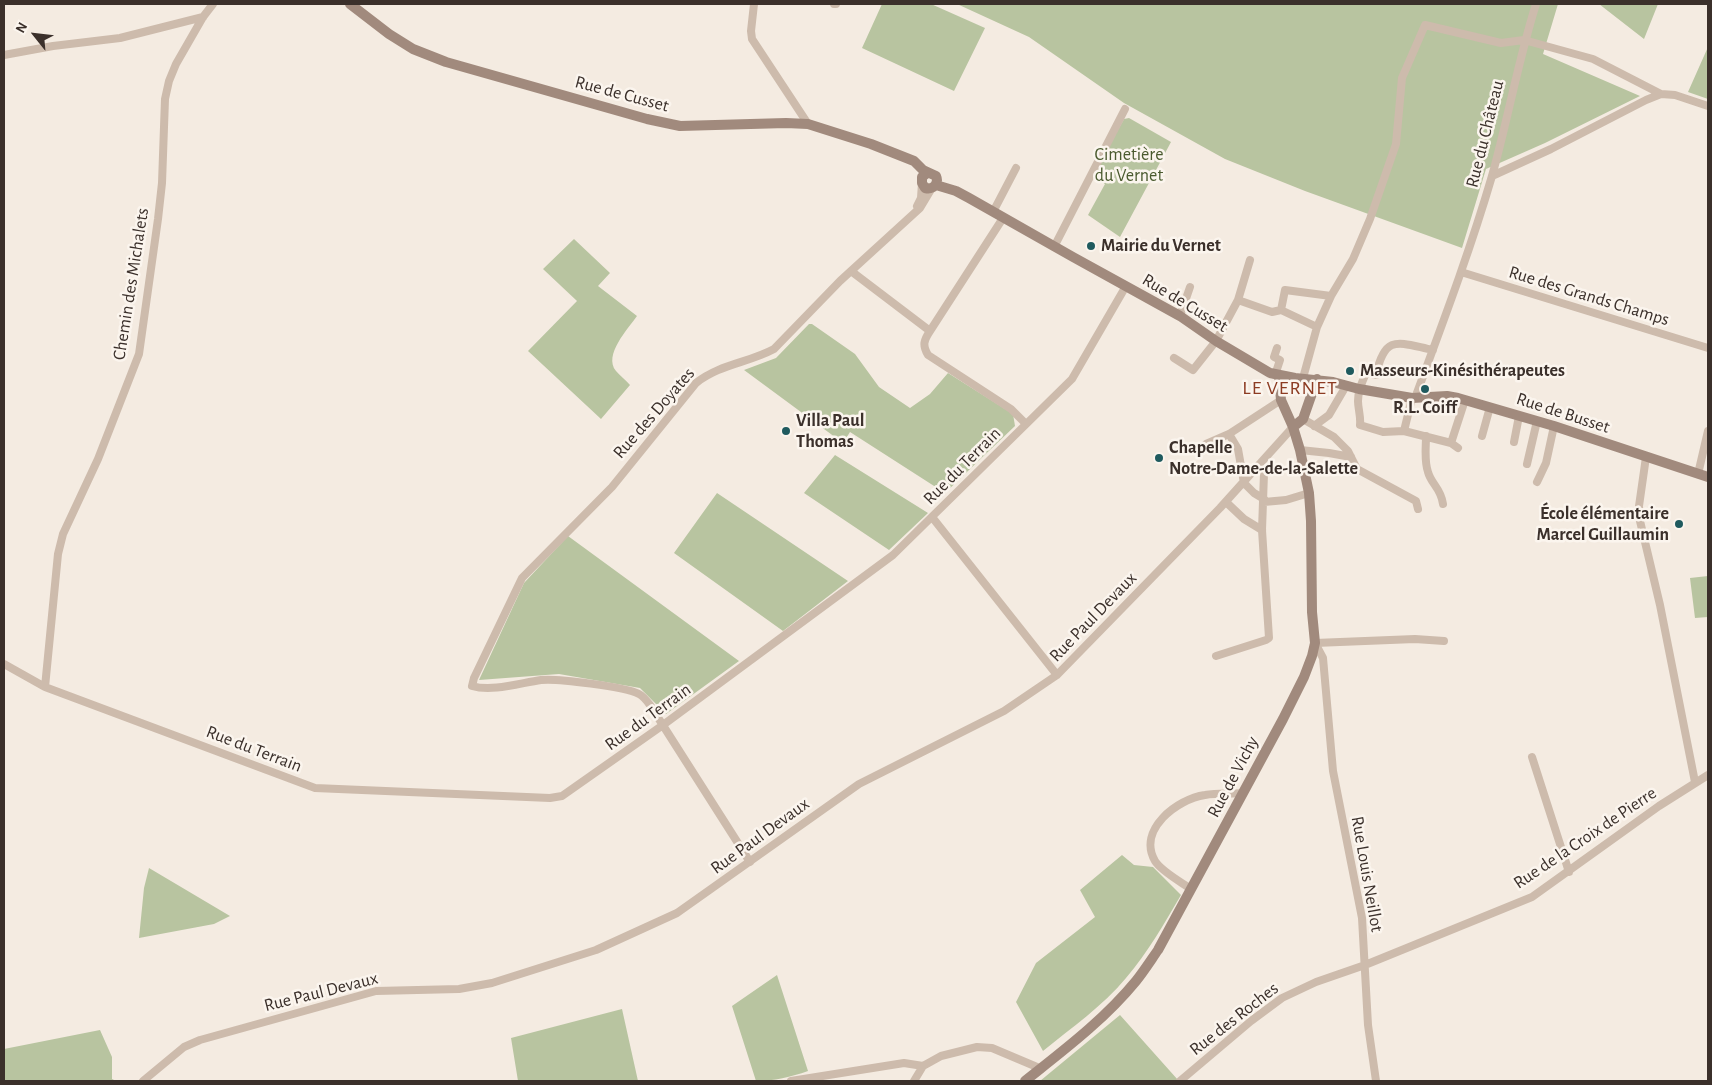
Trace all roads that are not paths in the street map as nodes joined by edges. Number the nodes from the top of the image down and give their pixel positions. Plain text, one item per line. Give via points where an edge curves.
1 (213, 4) edge
2 (350, 4) edge
3 (754, 4) edge
4 (1536, 4) edge
5 (202, 17) junction
6 (1524, 40) junction
7 (4, 55) edge
8 (1661, 94) junction
9 (1708, 106) edge
10 (1125, 110) dead end
11 (808, 124) junction
12 (1016, 168) dead end
13 (1492, 176) junction
14 (923, 178) junction
15 (935, 184) junction
16 (993, 212) junction
17 (914, 213) junction
18 (1003, 218) junction
19 (1054, 247) junction
20 (1250, 260) dead end
21 (851, 271) junction
22 (1461, 272) junction
23 (1126, 286) junction
24 (1190, 287) dead end
25 (1331, 296) junction
26 (1238, 300) junction
27 (1281, 310) junction
28 (1180, 316) junction
29 (1317, 327) junction
30 (930, 331) junction
31 (1216, 341) junction
32 (1277, 348) dead end
33 (1708, 348) edge
34 (1433, 350) junction
35 (1174, 358) dead end
36 (1277, 375) junction
37 (1303, 378) junction
38 (1317, 379) junction
39 (1346, 386) junction
40 (1359, 389) junction
41 (1413, 398) junction
42 (1281, 400) junction
43 (1465, 400) junction
44 (1490, 407) junction
45 (1519, 416) junction
46 (1303, 419) junction
47 (1538, 421) junction
48 (1025, 423) junction
49 (1314, 426) junction
50 (1554, 426) junction
51 (1293, 427) junction
52 (1404, 431) junction
53 (1708, 431) edge
54 (1229, 434) junction
55 (1426, 436) junction
56 (1482, 436) dead end
57 (1514, 442) dead end
58 (1450, 443) junction
59 (1206, 444) dead end
60 (1458, 448) dead end
61 (1300, 450) junction
62 (1351, 457) junction
63 (1646, 457) junction
64 (1527, 464) dead end
65 (1259, 466) junction
66 (1703, 476) edge
67 (1537, 482) dead end
68 (1244, 483) junction
69 (1308, 493) junction
70 (1264, 500) junction
71 (1226, 502) junction
72 (1443, 504) dead end
73 (1418, 509) dead end
74 (932, 518) junction
75 (1262, 530) junction
76 (1444, 641) dead end
77 (1314, 643) junction
78 (1216, 656) dead end
79 (4, 664) edge
80 (1308, 668) junction
81 (1324, 673) junction
82 (1057, 675) junction
83 (46, 687) junction
84 (663, 725) junction
85 (1532, 757) dead end
86 (1708, 775) edge
87 (1695, 782) junction
88 (1243, 793) junction
89 (750, 862) junction
90 (1569, 872) junction
91 (1191, 889) junction
92 (1365, 965) junction
93 (923, 1066) junction
94 (1040, 1070) junction
95 (143, 1081) edge
96 (791, 1081) edge
97 (914, 1081) edge
98 (1025, 1081) edge
99 (1180, 1081) edge
100 (1376, 1081) edge

1 - 5 street, Chemin des Michalets
2 - 11 street, Rue de Cusset via 413,49 446,62 647,119 680,126
3 - 11 street via 752,39
4 - 6 street, Rue du Château
5 - 7 street via 120,38
5 - 83 street, Chemin des Michalets via 176,64 165,99 162,183 139,354 98,459 63,534 58,554
6 - 8 street via 1593,59
6 - 13 street, Rue du Château
6 - 25 street via 1501,43 1425,25 1402,78 1396,144 1367,227
8 - 9 street
8 - 13 street
10 - 19 street
11 - 14 street, Rue de Cusset via 914,161 923,170
12 - 16 street
13 - 22 street, Rue du Château
14 - 15 street via 933,174
14 - 15 street via 925,188
14 - 17 street, Rue des Doyates via 921,198
15 - 16 street, Rue de Cusset via 956,191
15 - 17 street, Rue des Doyates
16 - 18 street, Rue de Cusset
17 - 21 street, Rue des Doyates
18 - 19 street, Rue de Cusset
18 - 30 street
19 - 23 street, Rue de Cusset
20 - 26 street
21 - 30 street
21 - 84 street, Rue des Doyates via 774,349 725,366 696,383 612,487 522,578 472,686 485,689 560,680 622,689 639,694
22 - 33 street, Rue des Grands Champs
22 - 34 street, Rue du Château
23 - 28 street, Rue de Cusset
23 - 48 street, Rue du Terrain via 1072,379
24 - 28 street
25 - 27 street via 1285,290
25 - 29 street
26 - 27 street via 1272,312
26 - 31 street
27 - 29 street
28 - 31 street, Rue de Cusset
29 - 37 street
30 - 48 street via 924,348 928,355 1011,409
31 - 35 street via 1193,370
31 - 36 street, Rue de Cusset
32 - 36 street via 1274,357 1280,360
34 - 40 street via 1392,345 1379,359 1376,375 1366,373
34 - 41 street, Rue du Château
36 - 37 street, Rue de Busset
36 - 42 street, Rue de Vichy
37 - 38 street, Rue de Busset
38 - 39 street, Rue de Busset
38 - 46 street
39 - 40 street, Rue de Busset
39 - 49 street via 1329,415
40 - 41 street, Rue de Busset
40 - 52 street via 1360,425 1383,432
41 - 43 street, Rue de Busset via 1447,396
41 - 52 street, Rue du Château
42 - 51 street, Rue de Vichy
42 - 54 street
43 - 44 street, Rue de Busset
43 - 58 street
44 - 45 street, Rue de Busset
44 - 56 street
45 - 47 street, Rue de Busset
45 - 57 street
46 - 49 street
46 - 51 street
47 - 50 street, Rue de Busset
47 - 64 street
48 - 74 street, Rue du Terrain
49 - 62 street via 1334,437
50 - 63 street, Rue de Busset
50 - 67 street via 1546,463
51 - 61 street, Rue de Vichy
51 - 65 street, Rue Paul Devaux
52 - 55 street
53 - 66 street
54 - 59 street
54 - 68 street via 1238,449
55 - 58 street
55 - 72 street via 1428,472 1439,489
58 - 60 street
61 - 62 street
61 - 69 street, Rue de Vichy
62 - 73 street via 1357,469 1416,501
63 - 66 street, Rue de Busset
63 - 87 street via 1640,521
65 - 68 street, Rue Paul Devaux
65 - 70 street via 1264,473
68 - 70 street
68 - 71 street, Rue Paul Devaux
69 - 70 street via 1286,500
69 - 77 street, Rue de Vichy
70 - 75 street
71 - 75 street
71 - 82 street, Rue Paul Devaux
74 - 82 street
74 - 84 street, Rue du Terrain via 893,555
75 - 78 street via 1269,638
76 - 77 street
77 - 80 street, Rue de Vichy
77 - 81 street, Rue Louis Neillot via 1323,658
79 - 83 street, Rue du Terrain
80 - 81 street
80 - 88 street, Rue de Vichy
81 - 92 street, Rue Louis Neillot via 1333,771 1362,918
82 - 89 street, Rue Paul Devaux via 1004,711 859,784
83 - 84 street, Rue du Terrain via 315,788 562,796
84 - 89 street
85 - 90 street
86 - 87 street, Rue de la Croix de Pierre
87 - 90 street, Rue de la Croix de Pierre
88 - 91 street, Rue de Vichy
88 - 91 street via 1203,795 1177,805 1155,828 1151,852 1156,862
89 - 95 street, Rue Paul Devaux via 677,913 582,956 460,989 376,991 200,1040 184,1047
90 - 92 street, Rue de la Croix de Pierre via 1532,897
91 - 94 street, Rue de Vichy via 1158,950 1137,980 1114,1006
92 - 99 street, Rue des Roches via 1282,998 1251,1020
92 - 100 street, Rue Louis Neillot via 1368,1025
93 - 94 street via 941,1056 977,1046 992,1048
93 - 96 street via 904,1063
93 - 97 street
94 - 98 street, Rue de Vichy

